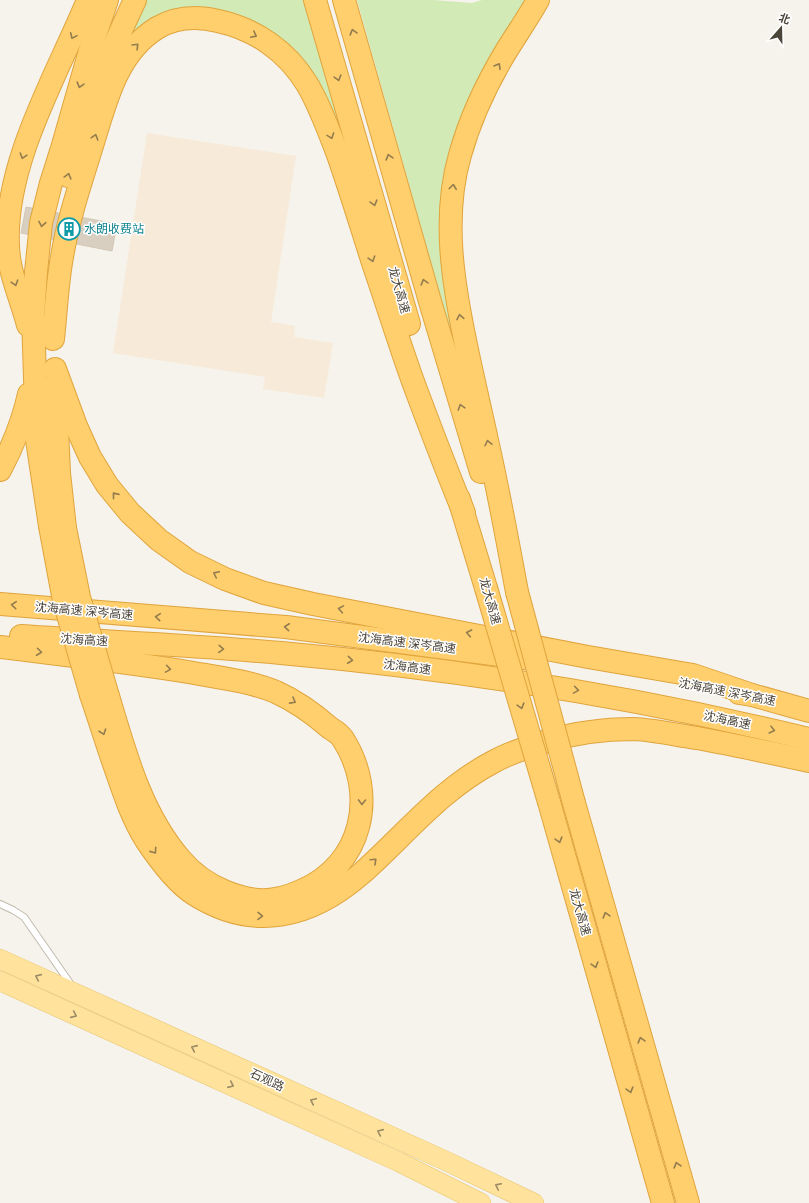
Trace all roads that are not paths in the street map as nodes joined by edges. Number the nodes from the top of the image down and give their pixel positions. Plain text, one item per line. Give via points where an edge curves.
1 (88, 0) edge
2 (107, 0) edge
3 (117, 0) edge
4 (135, 0) edge
5 (315, 0) edge
6 (344, 0) edge
7 (538, 0) edge
8 (91, 47) junction
9 (43, 344) junction
10 (45, 371) junction
11 (0, 470) edge
12 (464, 513) junction
13 (517, 592) junction
14 (0, 604) edge
15 (0, 635) edge
16 (0, 647) edge
17 (99, 695) junction
18 (752, 695) junction
19 (809, 711) edge
20 (809, 739) edge
21 (809, 761) edge
22 (0, 904) edge
23 (0, 959) edge
24 (0, 981) edge
25 (79, 995) junction
26 (481, 1203) edge
27 (534, 1203) edge
28 (663, 1203) edge
29 (688, 1203) edge

1 -> 9 highway via 29,135 13,191 8,220 11,271 25,314
2 - 8 highway
3 - 8 highway
9 -> 4 highway via 50,311 49,278 60,208 78,141 121,29
5 -> 12 highway, 龙大高速
13 -> 6 highway, 龙大高速 via 431,305
13 -> 7 highway via 499,491 455,291 450,246 450,210 453,182 469,124 493,74
8 -> 9 highway via 41,223 33,316
9 - 10 highway
9 -> 12 highway via 68,229 104,109 122,64 148,34 170,22 206,18 229,23 264,39 289,60 305,81 318,106 343,169 417,393
10 - 11 highway
10 - 17 highway, bridge via 56,419 59,473 57,527 79,597
18 -> 10 highway via 693,675 313,604 264,593 225,579 190,562 159,540 130,513 107,485 90,457
12 -> 28 highway, 龙大高速, bridge
29 -> 13 highway, 龙大高速, bridge via 574,804
18 -> 14 highway, 沈海高速 深岑高速 via 556,662 286,627
15 -> 20 highway, 沈海高速 via 280,653 446,671 594,693
16 -> 17 highway via 156,666 218,677 276,692 309,710 342,737 356,765 362,790 362,810 354,839 344,858 330,874 311,887 288,897 263,901 239,897 197,876 181,860 153,820
17 -> 21 highway via 127,802 145,839 169,873 192,894 221,908 256,916 294,913 319,903 360,874 435,803 462,782 493,762 545,742 592,731 635,729 753,748
18 - 19 highway, 沈海高速 深岑高速
22 - 25 lane via 24,917
25 -> 23 main road, 石观路
24 -> 26 main road, 石观路 via 386,1156
27 -> 25 main road, 石观路

